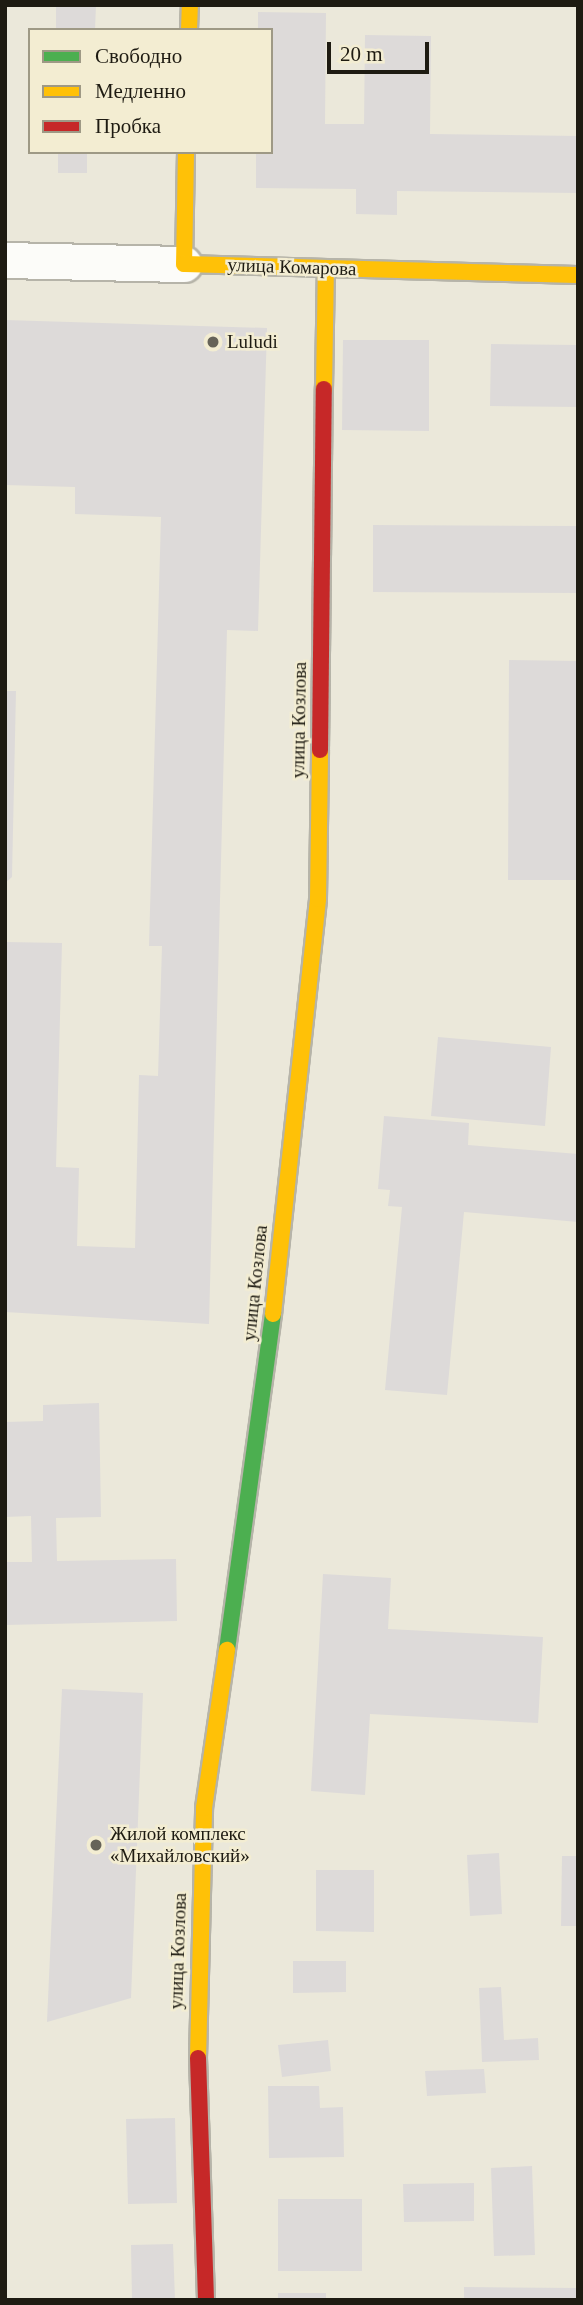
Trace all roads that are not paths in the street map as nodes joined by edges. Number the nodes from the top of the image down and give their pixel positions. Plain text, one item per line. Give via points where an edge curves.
1 (190, 5) edge
2 (189, 28) edge
3 (186, 154) edge
4 (5, 260) edge
5 (184, 264) junction
6 (326, 268) junction
7 (578, 275) edge
8 (206, 2300) edge

1 - 2 street
3 - 5 street
4 - 5 street, улица Комарова
5 - 6 street, улица Комарова
6 - 7 street, улица Комарова
6 - 8 street, улица Козлова via 318,899 268,1361 204,1808 196,2014

